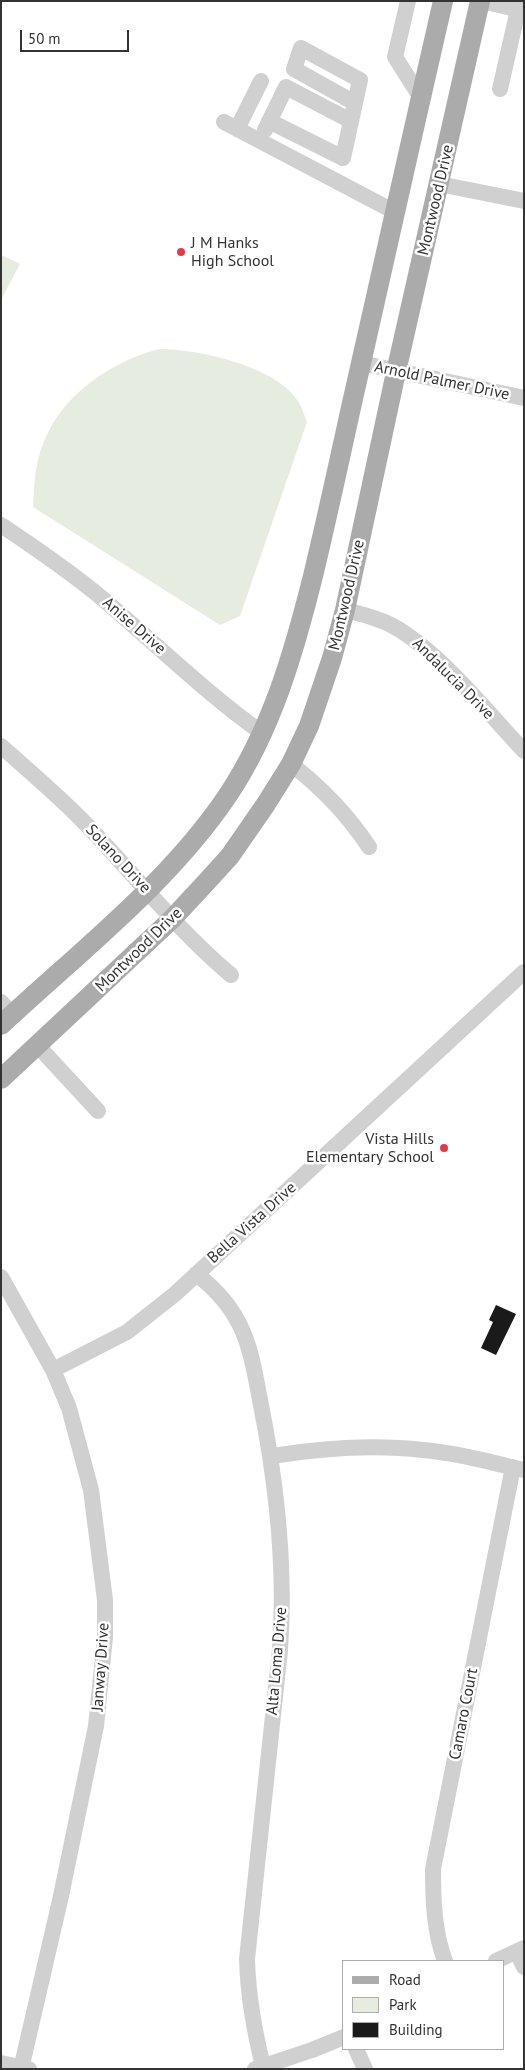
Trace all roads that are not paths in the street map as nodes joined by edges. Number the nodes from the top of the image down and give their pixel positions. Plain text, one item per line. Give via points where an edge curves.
1 (408, 1) edge
2 (443, 1) edge
3 (481, 1) edge
4 (521, 8) edge
5 (261, 81) dead end
6 (500, 89) dead end
7 (421, 98) junction
8 (355, 103) dead end
9 (269, 121) junction
10 (351, 122) junction
11 (260, 141) junction
12 (439, 184) junction
13 (524, 201) edge
14 (395, 212) junction
15 (361, 363) junction
16 (396, 372) junction
17 (524, 398) edge
18 (1, 524) edge
19 (345, 610) junction
20 (262, 733) junction
21 (1, 746) edge
22 (524, 751) edge
23 (291, 764) junction
24 (369, 847) dead end
25 (147, 891) junction
26 (172, 919) junction
27 (524, 972) edge
28 (231, 975) dead end
29 (5, 1014) edge
30 (38, 1045) junction
31 (1, 1078) edge
32 (98, 1110) dead end
33 (196, 1274) junction
34 (1, 1277) edge
35 (53, 1370) junction
36 (272, 1456) junction
37 (518, 1468) edge
38 (520, 1950) edge
39 (446, 1960) edge
40 (498, 1960) edge
41 (524, 1967) edge
42 (342, 2038) edge
43 (356, 2050) edge
44 (1, 2063) edge
45 (24, 2068) edge
46 (259, 2068) edge
47 (365, 2069) edge

1 - 7 street via 396,57
2 - 7 main road
3 - 4 street
3 - 12 main road, Montwood Drive
4 - 6 street
5 - 11 street via 230,126
7 - 14 main road
8 - 10 street
9 - 10 street via 286,87
9 - 10 street via 343,158
9 - 11 street
11 - 14 street
12 - 13 street
12 - 16 main road, Montwood Drive
14 - 15 main road
15 - 16 street, Arnold Palmer Drive
15 - 20 main road via 298,635 279,695
16 - 17 street, Arnold Palmer Drive
16 - 19 main road, Montwood Drive
18 - 20 street, Anise Drive via 68,571 201,686
19 - 22 street, Andalucia Drive via 371,617 411,638 455,678
19 - 23 main road, Montwood Drive via 309,726
20 - 25 main road via 230,793 209,822
21 - 25 street, Solano Drive via 81,819
23 - 24 street via 330,798
23 - 26 main road, Montwood Drive via 230,856
25 - 26 street, Solano Drive
25 - 29 main road
26 - 28 street, Solano Drive via 203,952
26 - 30 main road, Montwood Drive
27 - 33 street, Bella Vista Drive
30 - 31 main road, Montwood Drive
30 - 32 street
33 - 35 street, Bella Vista Drive via 127,1332
33 - 36 street, Alta Loma Drive via 222,1298 243,1331
34 - 35 street, Janway Drive
35 - 45 street, Janway Drive via 69,1408 91,1490 105,1600 105,1637 96,1726
36 - 37 street via 347,1447 386,1447 469,1457
36 - 46 street, Alta Loma Drive via 283,1607 247,1959 248,1995
37 - 39 street, Camaro Court via 433,1869 437,1931
38 - 40 street
38 - 41 street
42 - 46 street
43 - 47 street
44 - 45 street

